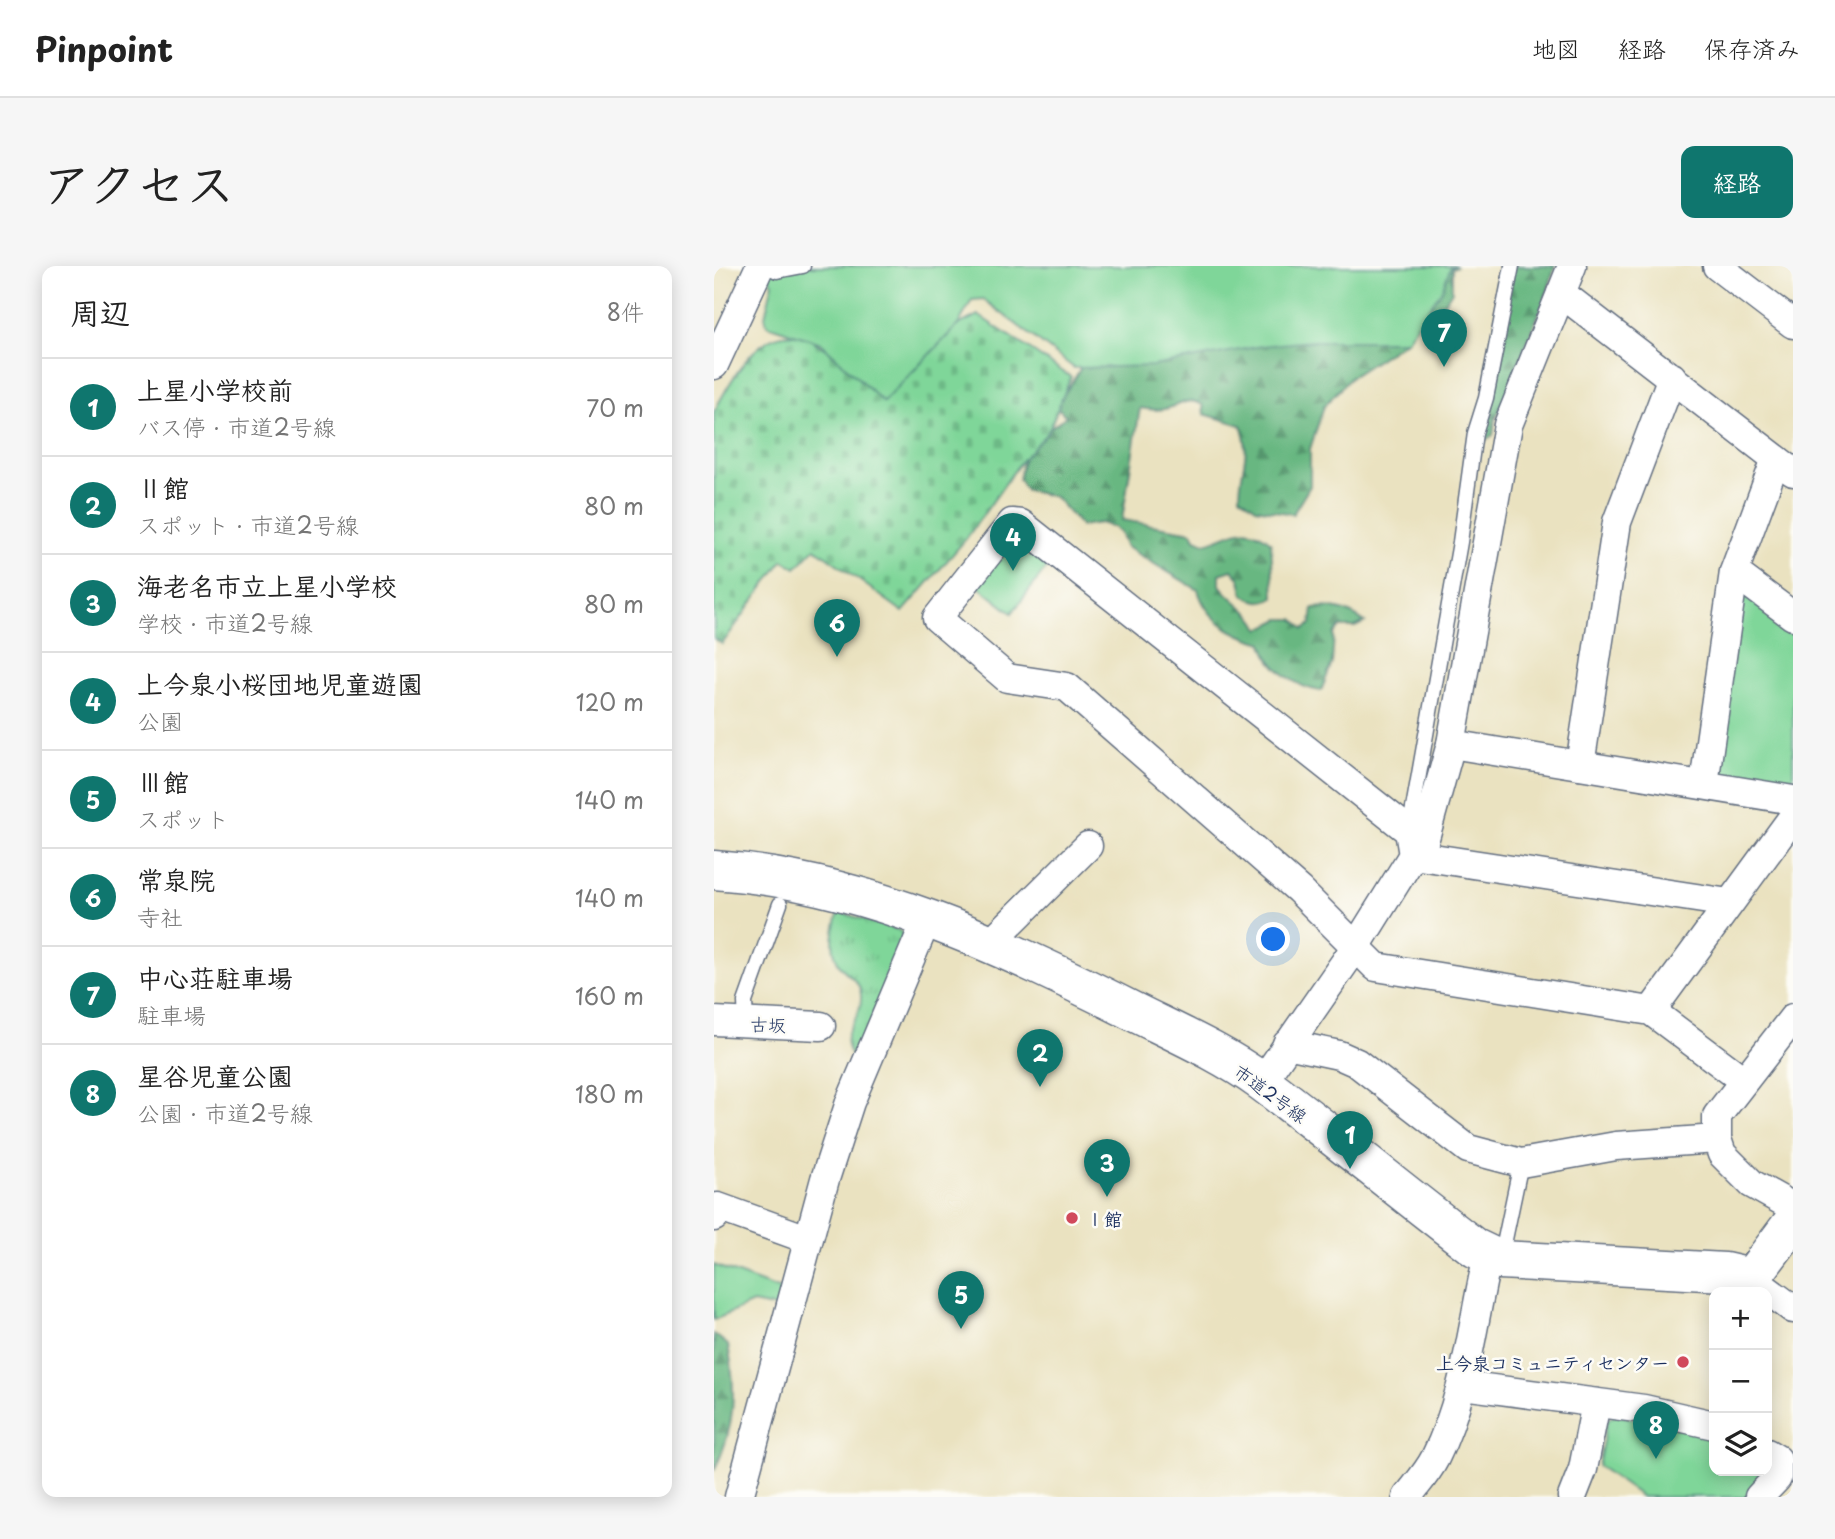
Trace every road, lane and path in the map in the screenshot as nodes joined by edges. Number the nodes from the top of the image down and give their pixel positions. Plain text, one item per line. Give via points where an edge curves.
1 (760, 266) edge
2 (766, 266) edge
3 (803, 266) edge
4 (1513, 266) edge
5 (1572, 266) edge
6 (1717, 266) edge
7 (1561, 293) junction
8 (1793, 324) edge
9 (714, 365) edge
10 (1672, 377) junction
11 (1784, 465) edge
12 (1734, 572) junction
13 (1793, 616) edge
14 (1451, 744) junction
15 (1580, 765) junction
16 (1703, 784) junction
17 (1793, 800) edge
18 (1793, 817) edge
19 (1411, 843) junction
20 (1088, 846) dead end
21 (714, 870) edge
22 (1729, 903) junction
23 (780, 904) dead end
24 (927, 919) junction
25 (989, 944) junction
26 (1357, 945) junction
27 (1651, 1011) junction
28 (1793, 1018) edge
29 (714, 1021) edge
30 (746, 1023) junction
31 (821, 1026) dead end
32 (1287, 1044) junction
33 (1743, 1080) junction
34 (1262, 1082) junction
35 (1717, 1139) junction
36 (1521, 1163) junction
37 (1793, 1207) edge
38 (714, 1217) edge
39 (1793, 1222) edge
40 (807, 1239) junction
41 (1496, 1250) junction
42 (1751, 1278) junction
43 (1793, 1309) edge
44 (1462, 1385) junction
45 (1595, 1403) junction
46 (1709, 1422) edge
47 (1772, 1456) edge
48 (738, 1497) edge
49 (1407, 1497) edge
50 (1572, 1497) edge
51 (1759, 1497) edge

1 - 9 street
2 - 3 lane via 777,271
4 - 19 lane via 1475,433
5 - 7 street
6 - 8 street
7 - 10 street
7 - 14 street via 1508,425
10 - 11 street
10 - 15 street via 1617,522
11 - 12 street
12 - 13 street
12 - 16 street
14 - 15 street
14 - 19 street via 1423,845
15 - 16 street
16 - 17 street
18 - 22 street
19 - 22 street
19 - 26 street
19 - 26 street via 1021,524 1012,523 937,618 1007,678 1068,687
20 - 25 street
21 - 24 street, 市道2号線 via 803,883
22 - 27 street
23 - 30 lane via 746,1002
24 - 25 street, 市道2号線
24 - 40 street via 850,1102
25 - 34 street, 市道2号線 via 1166,1028
26 - 27 street via 1376,967
26 - 32 street
27 - 33 street
28 - 33 street
29 - 30 street, 古坂
30 - 31 street, 古坂
32 - 34 street
32 - 36 street via 1357,1063 1468,1149
33 - 35 street via 1717,1116
34 - 41 street, 市道2号線
35 - 36 street via 1616,1146
35 - 37 street via 1722,1154 1752,1184
36 - 41 lane
38 - 40 street via 718,1207
39 - 42 street
40 - 48 street
41 - 42 street, 市道2号線 via 1517,1263 1725,1272
41 - 44 street
42 - 43 street
44 - 45 street
44 - 49 street via 1434,1460
45 - 46 street
45 - 50 street via 1583,1469
47 - 51 street via 1777,1459 1777,1478

